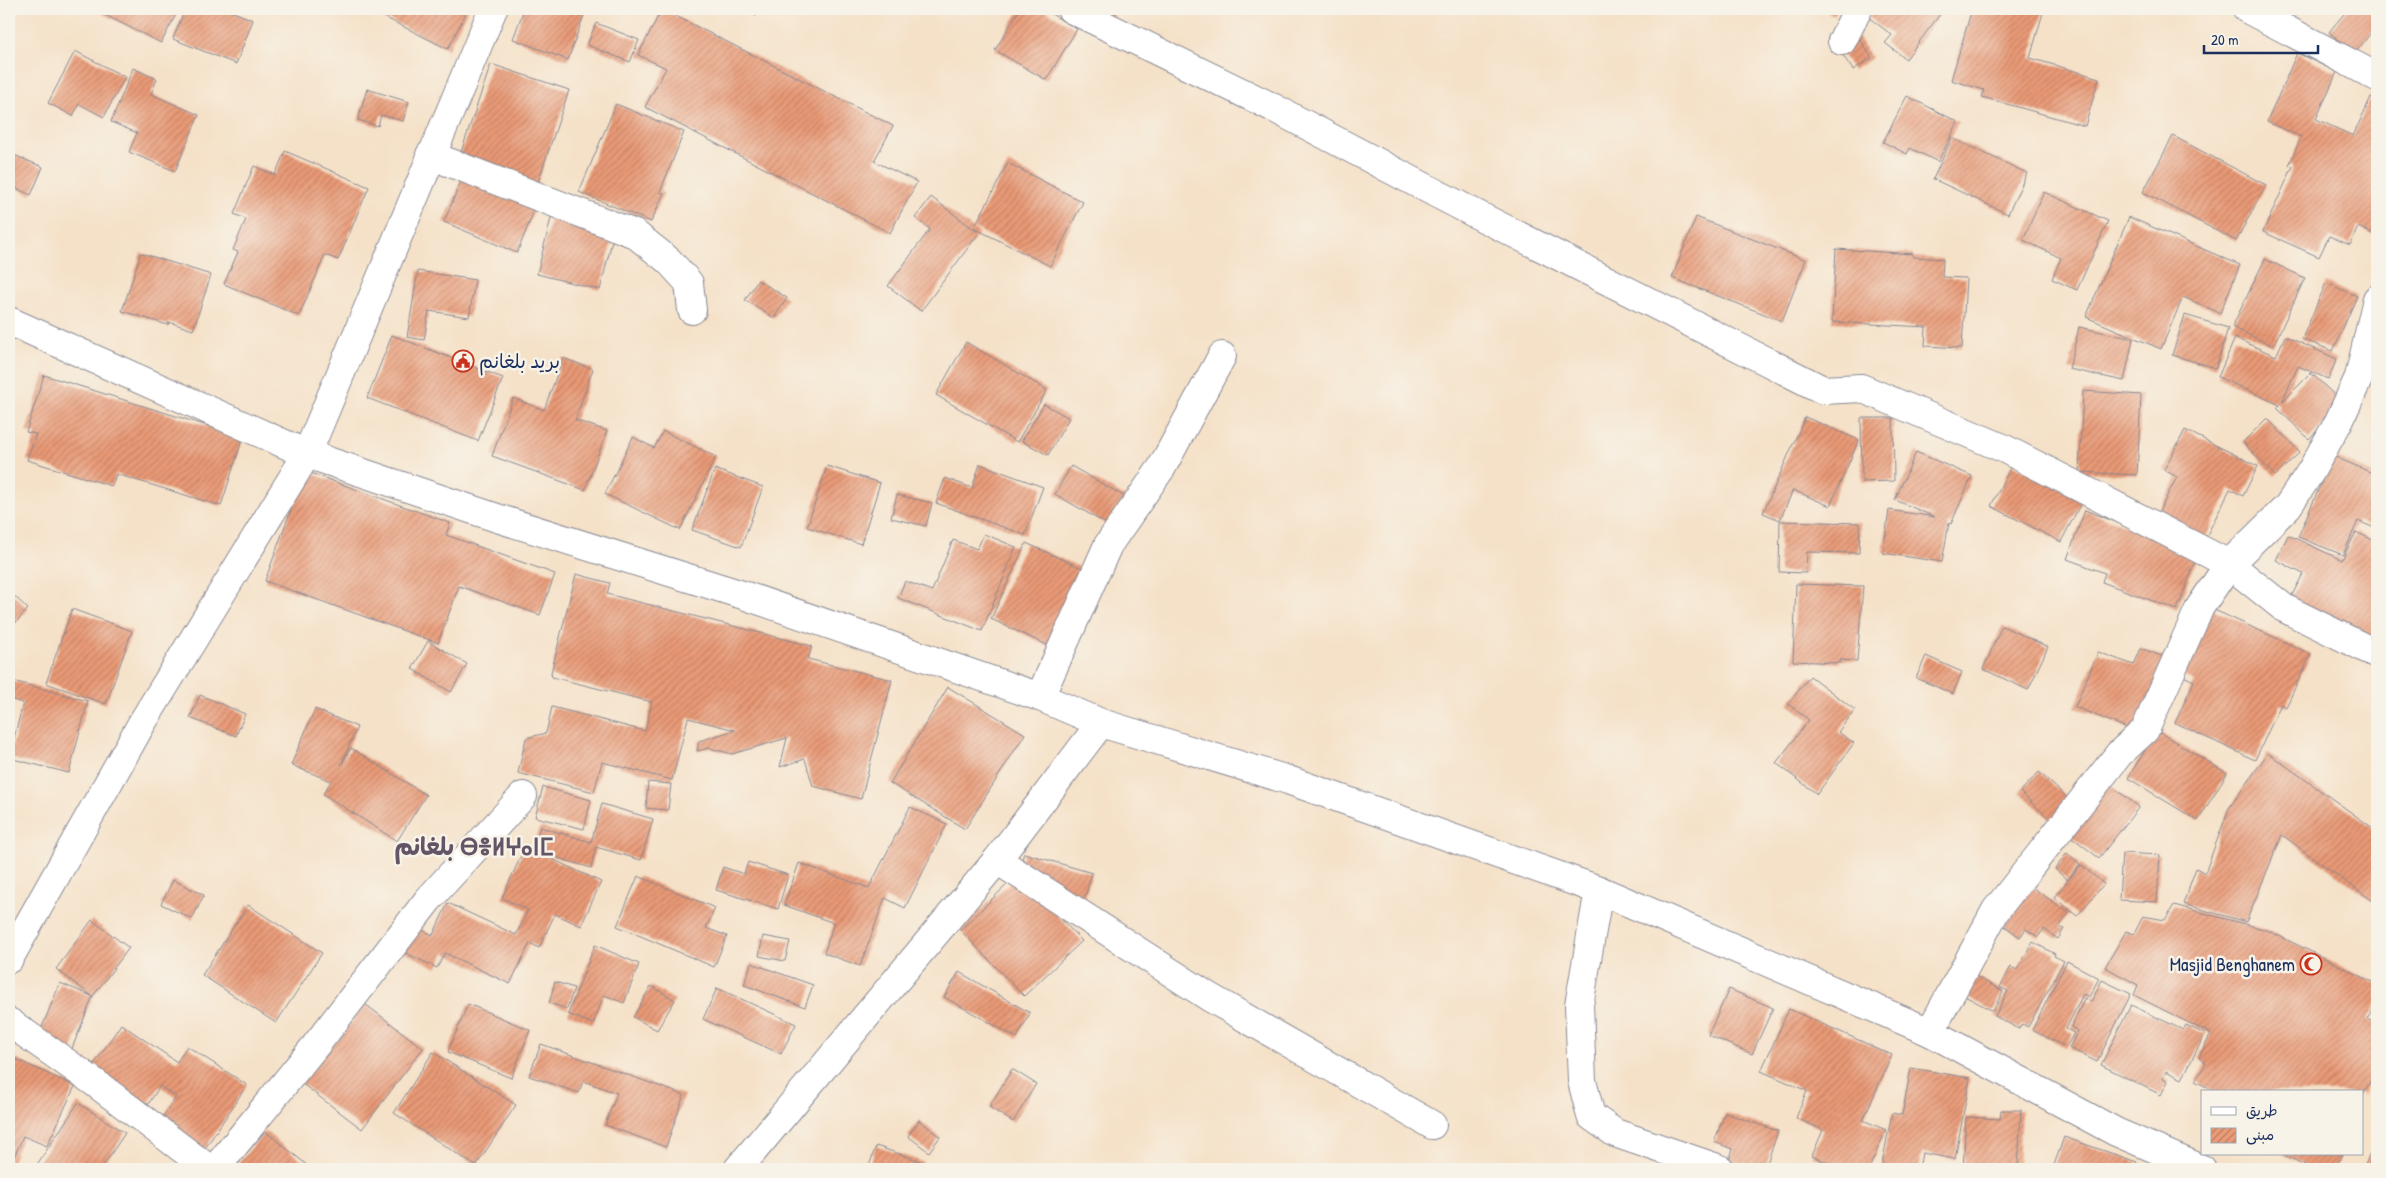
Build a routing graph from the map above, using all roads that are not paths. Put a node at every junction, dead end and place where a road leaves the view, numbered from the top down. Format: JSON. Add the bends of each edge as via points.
{"nodes":[{"id":1,"x":494,"y":9,"type":"edge"},
{"id":2,"x":1071,"y":9,"type":"edge"},
{"id":3,"x":1858,"y":9,"type":"edge"},
{"id":4,"x":2247,"y":9,"type":"edge"},
{"id":5,"x":1842,"y":41,"type":"dead end"},
{"id":6,"x":2377,"y":77,"type":"edge"},
{"id":7,"x":430,"y":155,"type":"junction"},
{"id":8,"x":2377,"y":300,"type":"edge"},
{"id":9,"x":692,"y":310,"type":"dead end"},
{"id":10,"x":9,"y":321,"type":"edge"},
{"id":11,"x":1222,"y":356,"type":"dead end"},
{"id":12,"x":307,"y":454,"type":"junction"},
{"id":13,"x":2229,"y":564,"type":"junction"},
{"id":14,"x":2377,"y":654,"type":"edge"},
{"id":15,"x":1040,"y":697,"type":"junction"},
{"id":16,"x":1101,"y":723,"type":"junction"},
{"id":17,"x":523,"y":796,"type":"dead end"},
{"id":18,"x":998,"y":860,"type":"junction"},
{"id":19,"x":1599,"y":890,"type":"junction"},
{"id":20,"x":9,"y":959,"type":"edge"},
{"id":21,"x":9,"y":1022,"type":"edge"},
{"id":22,"x":1930,"y":1032,"type":"junction"},
{"id":23,"x":1432,"y":1125,"type":"dead end"},
{"id":24,"x":209,"y":1169,"type":"edge"},
{"id":25,"x":215,"y":1169,"type":"edge"},
{"id":26,"x":738,"y":1169,"type":"edge"},
{"id":27,"x":1720,"y":1169,"type":"edge"},
{"id":28,"x":2202,"y":1169,"type":"edge"}],
"edges":[{"from":1,"to":7,"type":"street"},
{"from":2,"to":13,"type":"street","via":[[1272,107],[1823,390],[1861,388],[2003,448]]},
{"from":3,"to":5,"type":"street"},
{"from":4,"to":6,"type":"street"},
{"from":7,"to":9,"type":"street","via":[[635,234],[669,261],[689,283]]},
{"from":7,"to":12,"type":"street"},
{"from":8,"to":13,"type":"street","via":[[2359,377],[2339,421],[2288,506]]},
{"from":10,"to":12,"type":"street"},
{"from":11,"to":15,"type":"street","via":[[1162,467],[1108,545]]},
{"from":12,"to":15,"type":"street","via":[[746,596]]},
{"from":12,"to":20,"type":"street","via":[[142,723]]},
{"from":13,"to":14,"type":"street","via":[[2284,608]]},
{"from":13,"to":22,"type":"street","via":[[2200,607],[2144,730],[2119,754],[1996,910]]},
{"from":15,"to":16,"type":"street"},
{"from":16,"to":18,"type":"street"},
{"from":16,"to":19,"type":"street","via":[[1288,780]]},
{"from":17,"to":25,"type":"street","via":[[428,900]]},
{"from":18,"to":23,"type":"street","via":[[1209,996]]},
{"from":18,"to":26,"type":"street"},
{"from":19,"to":22,"type":"street"},
{"from":19,"to":27,"type":"street","via":[[1579,1005],[1582,1081],[1591,1116],[1615,1133]]},
{"from":21,"to":24,"type":"street"},
{"from":22,"to":28,"type":"street","via":[[2116,1132]]}]}
